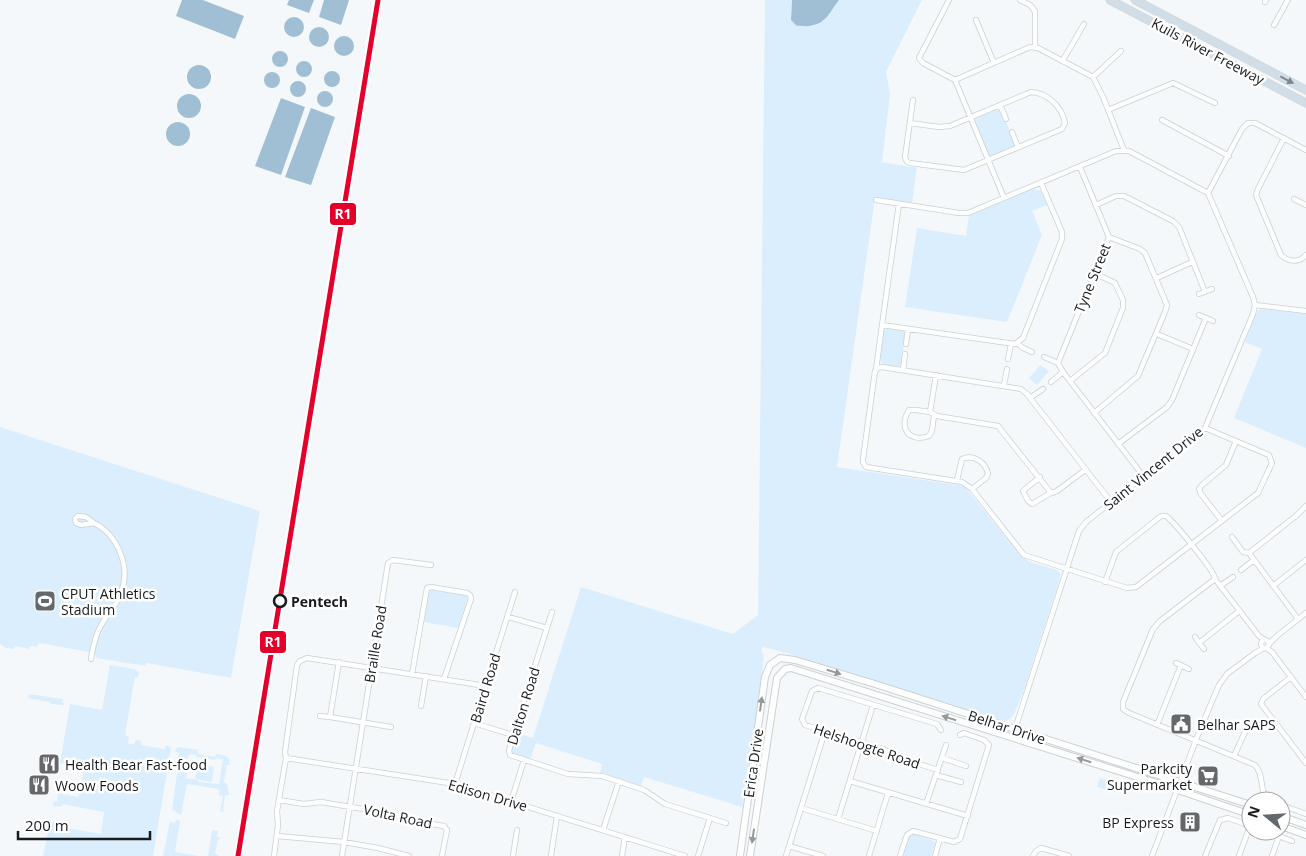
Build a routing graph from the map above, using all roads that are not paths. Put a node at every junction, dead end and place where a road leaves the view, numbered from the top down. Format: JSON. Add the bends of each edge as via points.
{"nodes":[{"id":1,"x":949,"y":0,"type":"edge"},
{"id":2,"x":1020,"y":0,"type":"edge"},
{"id":3,"x":1110,"y":0,"type":"edge"},
{"id":4,"x":1135,"y":0,"type":"edge"},
{"id":5,"x":1288,"y":0,"type":"edge"},
{"id":6,"x":976,"y":20,"type":"dead end"},
{"id":7,"x":1084,"y":24,"type":"dead end"},
{"id":8,"x":1274,"y":25,"type":"dead end"},
{"id":9,"x":1035,"y":47,"type":"junction"},
{"id":10,"x":1121,"y":52,"type":"dead end"},
{"id":11,"x":1063,"y":60,"type":"junction"},
{"id":12,"x":994,"y":63,"type":"junction"},
{"id":13,"x":1092,"y":77,"type":"junction"},
{"id":14,"x":955,"y":80,"type":"junction"},
{"id":15,"x":1306,"y":90,"type":"edge"},
{"id":16,"x":913,"y":100,"type":"dead end"},
{"id":17,"x":1215,"y":103,"type":"dead end"},
{"id":18,"x":1306,"y":103,"type":"edge"},
{"id":19,"x":1000,"y":105,"type":"junction"},
{"id":20,"x":1108,"y":110,"type":"junction"},
{"id":21,"x":971,"y":117,"type":"junction"},
{"id":22,"x":1006,"y":119,"type":"dead end"},
{"id":23,"x":1162,"y":120,"type":"dead end"},
{"id":24,"x":910,"y":123,"type":"junction"},
{"id":25,"x":1012,"y":132,"type":"dead end"},
{"id":26,"x":1284,"y":138,"type":"junction"},
{"id":27,"x":1018,"y":147,"type":"junction"},
{"id":28,"x":1124,"y":150,"type":"junction"},
{"id":29,"x":1306,"y":150,"type":"edge"},
{"id":30,"x":1229,"y":156,"type":"junction"},
{"id":31,"x":988,"y":160,"type":"junction"},
{"id":32,"x":1080,"y":167,"type":"junction"},
{"id":33,"x":1041,"y":183,"type":"junction"},
{"id":34,"x":1208,"y":193,"type":"junction"},
{"id":35,"x":1004,"y":198,"type":"junction"},
{"id":36,"x":1294,"y":199,"type":"dead end"},
{"id":37,"x":876,"y":200,"type":"dead end"},
{"id":38,"x":899,"y":204,"type":"junction"},
{"id":39,"x":1096,"y":205,"type":"junction"},
{"id":40,"x":1306,"y":205,"type":"edge"},
{"id":41,"x":1109,"y":237,"type":"junction"},
{"id":42,"x":1306,"y":255,"type":"edge"},
{"id":43,"x":1192,"y":262,"type":"junction"},
{"id":44,"x":1094,"y":273,"type":"junction"},
{"id":45,"x":1157,"y":278,"type":"junction"},
{"id":46,"x":1212,"y":289,"type":"dead end"},
{"id":47,"x":1205,"y":292,"type":"junction"},
{"id":48,"x":1199,"y":294,"type":"dead end"},
{"id":49,"x":1255,"y":305,"type":"junction"},
{"id":50,"x":1306,"y":311,"type":"edge"},
{"id":51,"x":1199,"y":315,"type":"dead end"},
{"id":52,"x":1206,"y":318,"type":"junction"},
{"id":53,"x":1213,"y":321,"type":"dead end"},
{"id":54,"x":882,"y":325,"type":"junction"},
{"id":55,"x":908,"y":329,"type":"junction"},
{"id":56,"x":1156,"y":334,"type":"junction"},
{"id":57,"x":1017,"y":343,"type":"junction"},
{"id":58,"x":906,"y":344,"type":"dead end"},
{"id":59,"x":1010,"y":344,"type":"junction"},
{"id":60,"x":1194,"y":349,"type":"junction"},
{"id":61,"x":1032,"y":352,"type":"dead end"},
{"id":62,"x":905,"y":354,"type":"dead end"},
{"id":63,"x":1044,"y":356,"type":"dead end"},
{"id":64,"x":1008,"y":359,"type":"dead end"},
{"id":65,"x":1058,"y":363,"type":"junction"},
{"id":66,"x":1007,"y":369,"type":"dead end"},
{"id":67,"x":876,"y":370,"type":"junction"},
{"id":68,"x":902,"y":370,"type":"junction"},
{"id":69,"x":1063,"y":372,"type":"junction"},
{"id":70,"x":936,"y":375,"type":"junction"},
{"id":71,"x":1070,"y":381,"type":"junction"},
{"id":72,"x":1051,"y":382,"type":"dead end"},
{"id":73,"x":1004,"y":385,"type":"junction"},
{"id":74,"x":1043,"y":389,"type":"dead end"},
{"id":75,"x":1030,"y":398,"type":"junction"},
{"id":76,"x":1094,"y":413,"type":"junction"},
{"id":77,"x":932,"y":414,"type":"junction"},
{"id":78,"x":1205,"y":428,"type":"junction"},
{"id":79,"x":1236,"y":441,"type":"junction"},
{"id":80,"x":1118,"y":444,"type":"junction"},
{"id":81,"x":1085,"y":470,"type":"junction"},
{"id":82,"x":1040,"y":477,"type":"junction"},
{"id":83,"x":1144,"y":477,"type":"junction"},
{"id":84,"x":957,"y":480,"type":"junction"},
{"id":85,"x":972,"y":489,"type":"junction"},
{"id":86,"x":1051,"y":493,"type":"junction"},
{"id":87,"x":1111,"y":502,"type":"junction"},
{"id":88,"x":1306,"y":506,"type":"edge"},
{"id":89,"x":1222,"y":521,"type":"junction"},
{"id":90,"x":94,"y":523,"type":"dead end"},
{"id":91,"x":1232,"y":537,"type":"dead end"},
{"id":92,"x":1190,"y":545,"type":"junction"},
{"id":93,"x":1249,"y":553,"type":"junction"},
{"id":94,"x":1254,"y":560,"type":"junction"},
{"id":95,"x":1306,"y":560,"type":"edge"},
{"id":96,"x":431,"y":565,"type":"dead end"},
{"id":97,"x":1066,"y":569,"type":"junction"},
{"id":98,"x":1241,"y":570,"type":"dead end"},
{"id":99,"x":1233,"y":577,"type":"dead end"},
{"id":100,"x":1215,"y":579,"type":"junction"},
{"id":101,"x":1106,"y":582,"type":"junction"},
{"id":102,"x":1220,"y":586,"type":"junction"},
{"id":103,"x":1273,"y":586,"type":"junction"},
{"id":104,"x":515,"y":592,"type":"dead end"},
{"id":105,"x":1240,"y":611,"type":"junction"},
{"id":106,"x":552,"y":612,"type":"dead end"},
{"id":107,"x":1306,"y":613,"type":"edge"},
{"id":108,"x":508,"y":617,"type":"junction"},
{"id":109,"x":1298,"y":619,"type":"junction"},
{"id":110,"x":547,"y":628,"type":"junction"},
{"id":111,"x":1195,"y":637,"type":"dead end"},
{"id":112,"x":1199,"y":643,"type":"junction"},
{"id":113,"x":1265,"y":644,"type":"junction"},
{"id":114,"x":1204,"y":649,"type":"dead end"},
{"id":115,"x":91,"y":659,"type":"dead end"},
{"id":116,"x":339,"y":662,"type":"junction"},
{"id":117,"x":372,"y":668,"type":"junction"},
{"id":118,"x":1189,"y":668,"type":"dead end"},
{"id":119,"x":767,"y":670,"type":"joint"},
{"id":120,"x":412,"y":674,"type":"junction"},
{"id":121,"x":426,"y":676,"type":"junction"},
{"id":122,"x":1291,"y":677,"type":"junction"},
{"id":123,"x":777,"y":678,"type":"joint"},
{"id":124,"x":444,"y":679,"type":"junction"},
{"id":125,"x":486,"y":686,"type":"junction"},
{"id":126,"x":1306,"y":697,"type":"edge"},
{"id":127,"x":873,"y":705,"type":"junction"},
{"id":128,"x":421,"y":706,"type":"dead end"},
{"id":129,"x":320,"y":716,"type":"dead end"},
{"id":130,"x":330,"y":717,"type":"junction"},
{"id":131,"x":363,"y":722,"type":"junction"},
{"id":132,"x":474,"y":723,"type":"junction"},
{"id":133,"x":1157,"y":725,"type":"junction"},
{"id":134,"x":391,"y":727,"type":"dead end"},
{"id":135,"x":941,"y":730,"type":"dead end"},
{"id":136,"x":1015,"y":730,"type":"junction"},
{"id":137,"x":825,"y":731,"type":"junction"},
{"id":138,"x":1245,"y":732,"type":"dead end"},
{"id":139,"x":513,"y":735,"type":"junction"},
{"id":140,"x":960,"y":735,"type":"dead end"},
{"id":141,"x":1012,"y":738,"type":"junction"},
{"id":142,"x":1196,"y":741,"type":"junction"},
{"id":143,"x":862,"y":743,"type":"junction"},
{"id":144,"x":946,"y":745,"type":"dead end"},
{"id":145,"x":1234,"y":756,"type":"junction"},
{"id":146,"x":286,"y":758,"type":"junction"},
{"id":147,"x":942,"y":758,"type":"junction"},
{"id":148,"x":524,"y":760,"type":"junction"},
{"id":149,"x":1306,"y":763,"type":"edge"},
{"id":150,"x":966,"y":766,"type":"dead end"},
{"id":151,"x":356,"y":768,"type":"junction"},
{"id":152,"x":937,"y":772,"type":"junction"},
{"id":153,"x":850,"y":780,"type":"junction"},
{"id":154,"x":619,"y":781,"type":"junction"},
{"id":155,"x":961,"y":782,"type":"dead end"},
{"id":156,"x":1180,"y":782,"type":"junction"},
{"id":157,"x":455,"y":784,"type":"junction"},
{"id":158,"x":1177,"y":790,"type":"junction"},
{"id":159,"x":1264,"y":791,"type":"edge"},
{"id":160,"x":888,"y":793,"type":"junction"},
{"id":161,"x":279,"y":800,"type":"junction"},
{"id":162,"x":511,"y":802,"type":"junction"},
{"id":163,"x":1241,"y":802,"type":"edge"},
{"id":164,"x":926,"y":804,"type":"junction"},
{"id":165,"x":350,"y":807,"type":"junction"},
{"id":166,"x":801,"y":808,"type":"junction"},
{"id":167,"x":1291,"y":809,"type":"edge"},
{"id":168,"x":1241,"y":812,"type":"edge"},
{"id":169,"x":1306,"y":814,"type":"edge"},
{"id":170,"x":557,"y":816,"type":"junction"},
{"id":171,"x":968,"y":816,"type":"junction"},
{"id":172,"x":710,"y":818,"type":"junction"},
{"id":173,"x":838,"y":820,"type":"junction"},
{"id":174,"x":1291,"y":820,"type":"edge"},
{"id":175,"x":726,"y":823,"type":"dead end"},
{"id":176,"x":1241,"y":823,"type":"edge"},
{"id":177,"x":1306,"y":825,"type":"edge"},
{"id":178,"x":517,"y":830,"type":"dead end"},
{"id":179,"x":603,"y":830,"type":"junction"},
{"id":180,"x":1291,"y":830,"type":"edge"},
{"id":181,"x":876,"y":831,"type":"junction"},
{"id":182,"x":1306,"y":835,"type":"edge"},
{"id":183,"x":277,"y":836,"type":"junction"},
{"id":184,"x":625,"y":837,"type":"junction"},
{"id":185,"x":940,"y":838,"type":"junction"},
{"id":186,"x":1245,"y":841,"type":"edge"},
{"id":187,"x":1277,"y":841,"type":"edge"},
{"id":188,"x":344,"y":842,"type":"junction"},
{"id":189,"x":789,"y":846,"type":"junction"},
{"id":190,"x":1065,"y":855,"type":"edge"},
{"id":191,"x":274,"y":856,"type":"edge"},
{"id":192,"x":342,"y":856,"type":"edge"},
{"id":193,"x":409,"y":856,"type":"edge"},
{"id":194,"x":442,"y":856,"type":"edge"},
{"id":195,"x":513,"y":856,"type":"edge"},
{"id":196,"x":551,"y":856,"type":"edge"},
{"id":197,"x":622,"y":856,"type":"edge"},
{"id":198,"x":685,"y":856,"type":"edge"},
{"id":199,"x":698,"y":856,"type":"edge"},
{"id":200,"x":740,"y":856,"type":"edge"},
{"id":201,"x":750,"y":856,"type":"edge"},
{"id":202,"x":786,"y":856,"type":"edge"},
{"id":203,"x":823,"y":856,"type":"edge"},
{"id":204,"x":869,"y":856,"type":"edge"},
{"id":205,"x":900,"y":856,"type":"edge"},
{"id":206,"x":934,"y":856,"type":"edge"},
{"id":207,"x":1033,"y":856,"type":"edge"},
{"id":208,"x":1152,"y":856,"type":"edge"},
{"id":209,"x":1205,"y":856,"type":"edge"},
{"id":210,"x":1239,"y":856,"type":"edge"},
{"id":211,"x":1272,"y":856,"type":"edge"}],
"edges":[{"from":1,"to":14,"type":"street","via":[[919,58],[923,64]]},
{"from":2,"to":9,"type":"street","via":[[1036,10]]},
{"from":3,"to":18,"type":"highway","name":"Kuils River Freeway"},
{"from":4,"to":15,"type":"highway","name":"Kuils River Freeway","one_way":true},
{"from":5,"to":8,"type":"street"},
{"from":6,"to":12,"type":"street"},
{"from":7,"to":11,"type":"street"},
{"from":9,"to":11,"type":"street"},
{"from":9,"to":12,"type":"street"},
{"from":10,"to":13,"type":"street"},
{"from":11,"to":13,"type":"street"},
{"from":12,"to":14,"type":"street"},
{"from":13,"to":20,"type":"street"},
{"from":14,"to":21,"type":"street"},
{"from":16,"to":24,"type":"street"},
{"from":17,"to":20,"type":"street","via":[[1173,83]]},
{"from":19,"to":21,"type":"street"},
{"from":19,"to":22,"type":"street"},
{"from":19,"to":27,"type":"street","via":[[1028,93],[1037,93],[1056,103],[1065,121],[1062,129]]},
{"from":20,"to":28,"type":"street"},
{"from":21,"to":24,"type":"street","via":[[944,127]]},
{"from":21,"to":31,"type":"street"},
{"from":23,"to":30,"type":"street"},
{"from":24,"to":31,"type":"street","via":[[907,162],[959,170]]},
{"from":25,"to":27,"type":"street"},
{"from":26,"to":29,"type":"street"},
{"from":26,"to":30,"type":"street","via":[[1255,123],[1248,123]]},
{"from":26,"to":42,"type":"street","via":[[1256,196],[1281,255],[1295,261]]},
{"from":27,"to":31,"type":"street"},
{"from":28,"to":32,"type":"street"},
{"from":28,"to":34,"type":"street"},
{"from":30,"to":34,"type":"street"},
{"from":31,"to":35,"type":"street"},
{"from":32,"to":33,"type":"street"},
{"from":32,"to":39,"type":"street","name":"Tyne Street"},
{"from":33,"to":35,"type":"street"},
{"from":33,"to":57,"type":"street","via":[[1062,239],[1023,338]]},
{"from":34,"to":49,"type":"street"},
{"from":35,"to":38,"type":"street","via":[[968,213]]},
{"from":36,"to":40,"type":"street"},
{"from":37,"to":38,"type":"street"},
{"from":38,"to":54,"type":"street"},
{"from":39,"to":41,"type":"street","name":"Tyne Street"},
{"from":39,"to":43,"type":"street","via":[[1124,196],[1173,221],[1179,227]]},
{"from":41,"to":44,"type":"street","name":"Tyne Street"},
{"from":41,"to":45,"type":"street","via":[[1144,251]]},
{"from":43,"to":45,"type":"street"},
{"from":43,"to":47,"type":"street"},
{"from":44,"to":65,"type":"street","name":"Tyne Street"},
{"from":44,"to":71,"type":"street","via":[[1115,283],[1123,308],[1105,353]]},
{"from":45,"to":56,"type":"street","via":[[1167,305]]},
{"from":46,"to":47,"type":"street"},
{"from":47,"to":48,"type":"street"},
{"from":49,"to":50,"type":"street"},
{"from":49,"to":78,"type":"street","name":"Saint Vincent Drive"},
{"from":51,"to":52,"type":"street"},
{"from":52,"to":53,"type":"street"},
{"from":52,"to":60,"type":"street"},
{"from":54,"to":55,"type":"street"},
{"from":54,"to":67,"type":"street"},
{"from":55,"to":58,"type":"street"},
{"from":55,"to":59,"type":"street"},
{"from":56,"to":60,"type":"street"},
{"from":56,"to":76,"type":"street","via":[[1138,376]]},
{"from":57,"to":59,"type":"street"},
{"from":57,"to":61,"type":"street"},
{"from":59,"to":64,"type":"street"},
{"from":60,"to":80,"type":"street","via":[[1170,403]]},
{"from":62,"to":68,"type":"street"},
{"from":63,"to":65,"type":"street"},
{"from":65,"to":69,"type":"street"},
{"from":66,"to":73,"type":"street"},
{"from":67,"to":68,"type":"street","via":[[882,367]]},
{"from":67,"to":84,"type":"street","via":[[864,465]]},
{"from":68,"to":70,"type":"street"},
{"from":69,"to":71,"type":"street"},
{"from":69,"to":72,"type":"street"},
{"from":70,"to":73,"type":"street"},
{"from":70,"to":77,"type":"street"},
{"from":71,"to":76,"type":"street"},
{"from":73,"to":75,"type":"street","via":[[1021,389]]},
{"from":74,"to":75,"type":"street"},
{"from":75,"to":81,"type":"street"},
{"from":76,"to":80,"type":"street"},
{"from":77,"to":77,"type":"street","via":[[909,410],[906,433],[923,438],[929,436]]},
{"from":77,"to":82,"type":"street","via":[[998,426]]},
{"from":78,"to":79,"type":"street"},
{"from":78,"to":83,"type":"street","name":"Saint Vincent Drive"},
{"from":79,"to":89,"type":"street","via":[[1226,464],[1199,489]]},
{"from":79,"to":89,"type":"street","via":[[1267,454],[1272,463],[1260,491]]},
{"from":80,"to":83,"type":"street"},
{"from":81,"to":86,"type":"street"},
{"from":81,"to":87,"type":"street"},
{"from":82,"to":86,"type":"street"},
{"from":82,"to":86,"type":"street","via":[[1024,490],[1028,501],[1034,504]]},
{"from":83,"to":87,"type":"street","name":"Saint Vincent Drive"},
{"from":84,"to":85,"type":"street"},
{"from":84,"to":85,"type":"street","via":[[962,459],[979,460],[988,474]]},
{"from":85,"to":97,"type":"street","via":[[1024,555]]},
{"from":87,"to":97,"type":"street","name":"Saint Vincent Drive","via":[[1082,526]]},
{"from":88,"to":93,"type":"street"},
{"from":89,"to":92,"type":"street"},
{"from":90,"to":115,"type":"street","via":[[109,534],[120,550],[124,577],[120,595],[98,631]]},
{"from":91,"to":93,"type":"street","via":[[1243,552]]},
{"from":92,"to":100,"type":"street","via":[[1215,574]]},
{"from":92,"to":101,"type":"street","via":[[1136,587]]},
{"from":92,"to":101,"type":"street","via":[[1169,518],[1162,516],[1116,552]]},
{"from":93,"to":94,"type":"street"},
{"from":94,"to":98,"type":"street"},
{"from":94,"to":103,"type":"street"},
{"from":95,"to":103,"type":"street"},
{"from":96,"to":117,"type":"street","name":"Braille Road","via":[[393,560],[388,563]]},
{"from":97,"to":101,"type":"street"},
{"from":97,"to":136,"type":"street","name":"Saint Vincent Drive"},
{"from":99,"to":102,"type":"street"},
{"from":100,"to":102,"type":"street"},
{"from":100,"to":133,"type":"street","via":[[1156,625],[1123,702],[1125,711]]},
{"from":102,"to":105,"type":"street"},
{"from":103,"to":109,"type":"street"},
{"from":104,"to":108,"type":"street","name":"Baird Road"},
{"from":105,"to":112,"type":"street"},
{"from":105,"to":113,"type":"street"},
{"from":106,"to":110,"type":"street","name":"Dalton Road"},
{"from":107,"to":109,"type":"street"},
{"from":108,"to":110,"type":"street"},
{"from":108,"to":125,"type":"street","name":"Baird Road"},
{"from":109,"to":113,"type":"street"},
{"from":110,"to":139,"type":"street","name":"Dalton Road"},
{"from":111,"to":112,"type":"street"},
{"from":112,"to":114,"type":"street"},
{"from":113,"to":122,"type":"street"},
{"from":113,"to":142,"type":"street","via":[[1223,679]]},
{"from":116,"to":117,"type":"street"},
{"from":116,"to":130,"type":"street"},
{"from":116,"to":146,"type":"street","via":[[307,658],[298,662],[284,752]]},
{"from":117,"to":120,"type":"street"},
{"from":117,"to":131,"type":"street","name":"Braille Road"},
{"from":118,"to":133,"type":"street","via":[[1178,664]]},
{"from":119,"to":136,"type":"main road","name":"Belhar Drive","one_way":true,"via":[[780,658],[787,658]]},
{"from":200,"to":119,"type":"main road","name":"Erica Drive","one_way":true},
{"from":120,"to":121,"type":"street"},
{"from":120,"to":124,"type":"street","via":[[426,588],[467,593],[471,599]]},
{"from":121,"to":124,"type":"street"},
{"from":121,"to":128,"type":"street"},
{"from":122,"to":126,"type":"street"},
{"from":122,"to":149,"type":"street","via":[[1261,704]]},
{"from":141,"to":123,"type":"main road","name":"Belhar Drive","one_way":true,"via":[[797,669],[785,669]]},
{"from":123,"to":201,"type":"main road","name":"Erica Drive","one_way":true},
{"from":124,"to":125,"type":"street"},
{"from":125,"to":132,"type":"street","name":"Baird Road"},
{"from":127,"to":135,"type":"street","via":[[937,724]]},
{"from":127,"to":137,"type":"street","name":"Helshoogte Road","via":[[815,688],[802,719],[805,725]]},
{"from":127,"to":143,"type":"street"},
{"from":129,"to":130,"type":"street"},
{"from":130,"to":131,"type":"street"},
{"from":131,"to":134,"type":"street"},
{"from":131,"to":151,"type":"street","name":"Braille Road"},
{"from":132,"to":139,"type":"street"},
{"from":132,"to":157,"type":"street","name":"Baird Road"},
{"from":133,"to":142,"type":"street"},
{"from":136,"to":141,"type":"street","name":"Saint Vincent Drive"},
{"from":136,"to":156,"type":"main road","name":"Belhar Drive"},
{"from":137,"to":143,"type":"street","name":"Helshoogte Road"},
{"from":137,"to":166,"type":"street"},
{"from":138,"to":145,"type":"street"},
{"from":139,"to":148,"type":"street","name":"Dalton Road","via":[[509,753]]},
{"from":140,"to":171,"type":"street","via":[[964,733],[984,740],[988,745]]},
{"from":158,"to":141,"type":"main road","name":"Belhar Drive","one_way":true},
{"from":142,"to":145,"type":"street"},
{"from":142,"to":156,"type":"street"},
{"from":143,"to":152,"type":"street","name":"Helshoogte Road"},
{"from":143,"to":153,"type":"street"},
{"from":144,"to":147,"type":"street"},
{"from":145,"to":159,"type":"street","via":[[1258,768]]},
{"from":146,"to":151,"type":"street","name":"Edison Drive"},
{"from":146,"to":161,"type":"street"},
{"from":147,"to":150,"type":"street"},
{"from":147,"to":152,"type":"street"},
{"from":148,"to":154,"type":"street","name":"Dalton Road","via":[[568,774],[596,774]]},
{"from":148,"to":162,"type":"street"},
{"from":151,"to":157,"type":"street","name":"Edison Drive"},
{"from":151,"to":165,"type":"street","name":"Braille Road"},
{"from":152,"to":155,"type":"street","name":"Helshoogte Road"},
{"from":152,"to":164,"type":"street"},
{"from":153,"to":160,"type":"street"},
{"from":153,"to":173,"type":"street"},
{"from":154,"to":172,"type":"street","name":"Dalton Road","via":[[644,790],[665,804]]},
{"from":154,"to":179,"type":"street"},
{"from":156,"to":158,"type":"street"},
{"from":156,"to":163,"type":"main road","name":"Belhar Drive"},
{"from":157,"to":162,"type":"street","name":"Edison Drive"},
{"from":158,"to":168,"type":"main road","name":"Belhar Drive"},
{"from":158,"to":208,"type":"street"},
{"from":160,"to":164,"type":"street"},
{"from":160,"to":181,"type":"street"},
{"from":161,"to":165,"type":"street"},
{"from":161,"to":183,"type":"street"},
{"from":162,"to":170,"type":"street","name":"Edison Drive"},
{"from":164,"to":171,"type":"street"},
{"from":165,"to":188,"type":"street","name":"Braille Road"},
{"from":165,"to":194,"type":"street","name":"Volta Road","via":[[444,826]]},
{"from":166,"to":173,"type":"street"},
{"from":166,"to":189,"type":"street"},
{"from":167,"to":169,"type":"street"},
{"from":170,"to":179,"type":"street","name":"Edison Drive"},
{"from":170,"to":196,"type":"street"},
{"from":171,"to":185,"type":"street","via":[[958,841]]},
{"from":172,"to":175,"type":"street","name":"Dalton Road"},
{"from":172,"to":199,"type":"street"},
{"from":173,"to":181,"type":"street"},
{"from":174,"to":177,"type":"main road"},
{"from":176,"to":209,"type":"street","via":[[1224,818],[1218,822]]},
{"from":178,"to":195,"type":"street"},
{"from":179,"to":184,"type":"street","name":"Edison Drive"},
{"from":180,"to":182,"type":"main road"},
{"from":181,"to":204,"type":"street"},
{"from":183,"to":188,"type":"street"},
{"from":183,"to":191,"type":"street"},
{"from":184,"to":197,"type":"street"},
{"from":184,"to":198,"type":"street","name":"Edison Drive"},
{"from":185,"to":205,"type":"street","via":[[911,831]]},
{"from":185,"to":206,"type":"street"},
{"from":186,"to":210,"type":"street"},
{"from":187,"to":211,"type":"street"},
{"from":188,"to":192,"type":"street","name":"Braille Road"},
{"from":188,"to":193,"type":"street"},
{"from":189,"to":202,"type":"street"},
{"from":189,"to":203,"type":"street"},
{"from":190,"to":207,"type":"street","via":[[1041,848]]}]}
